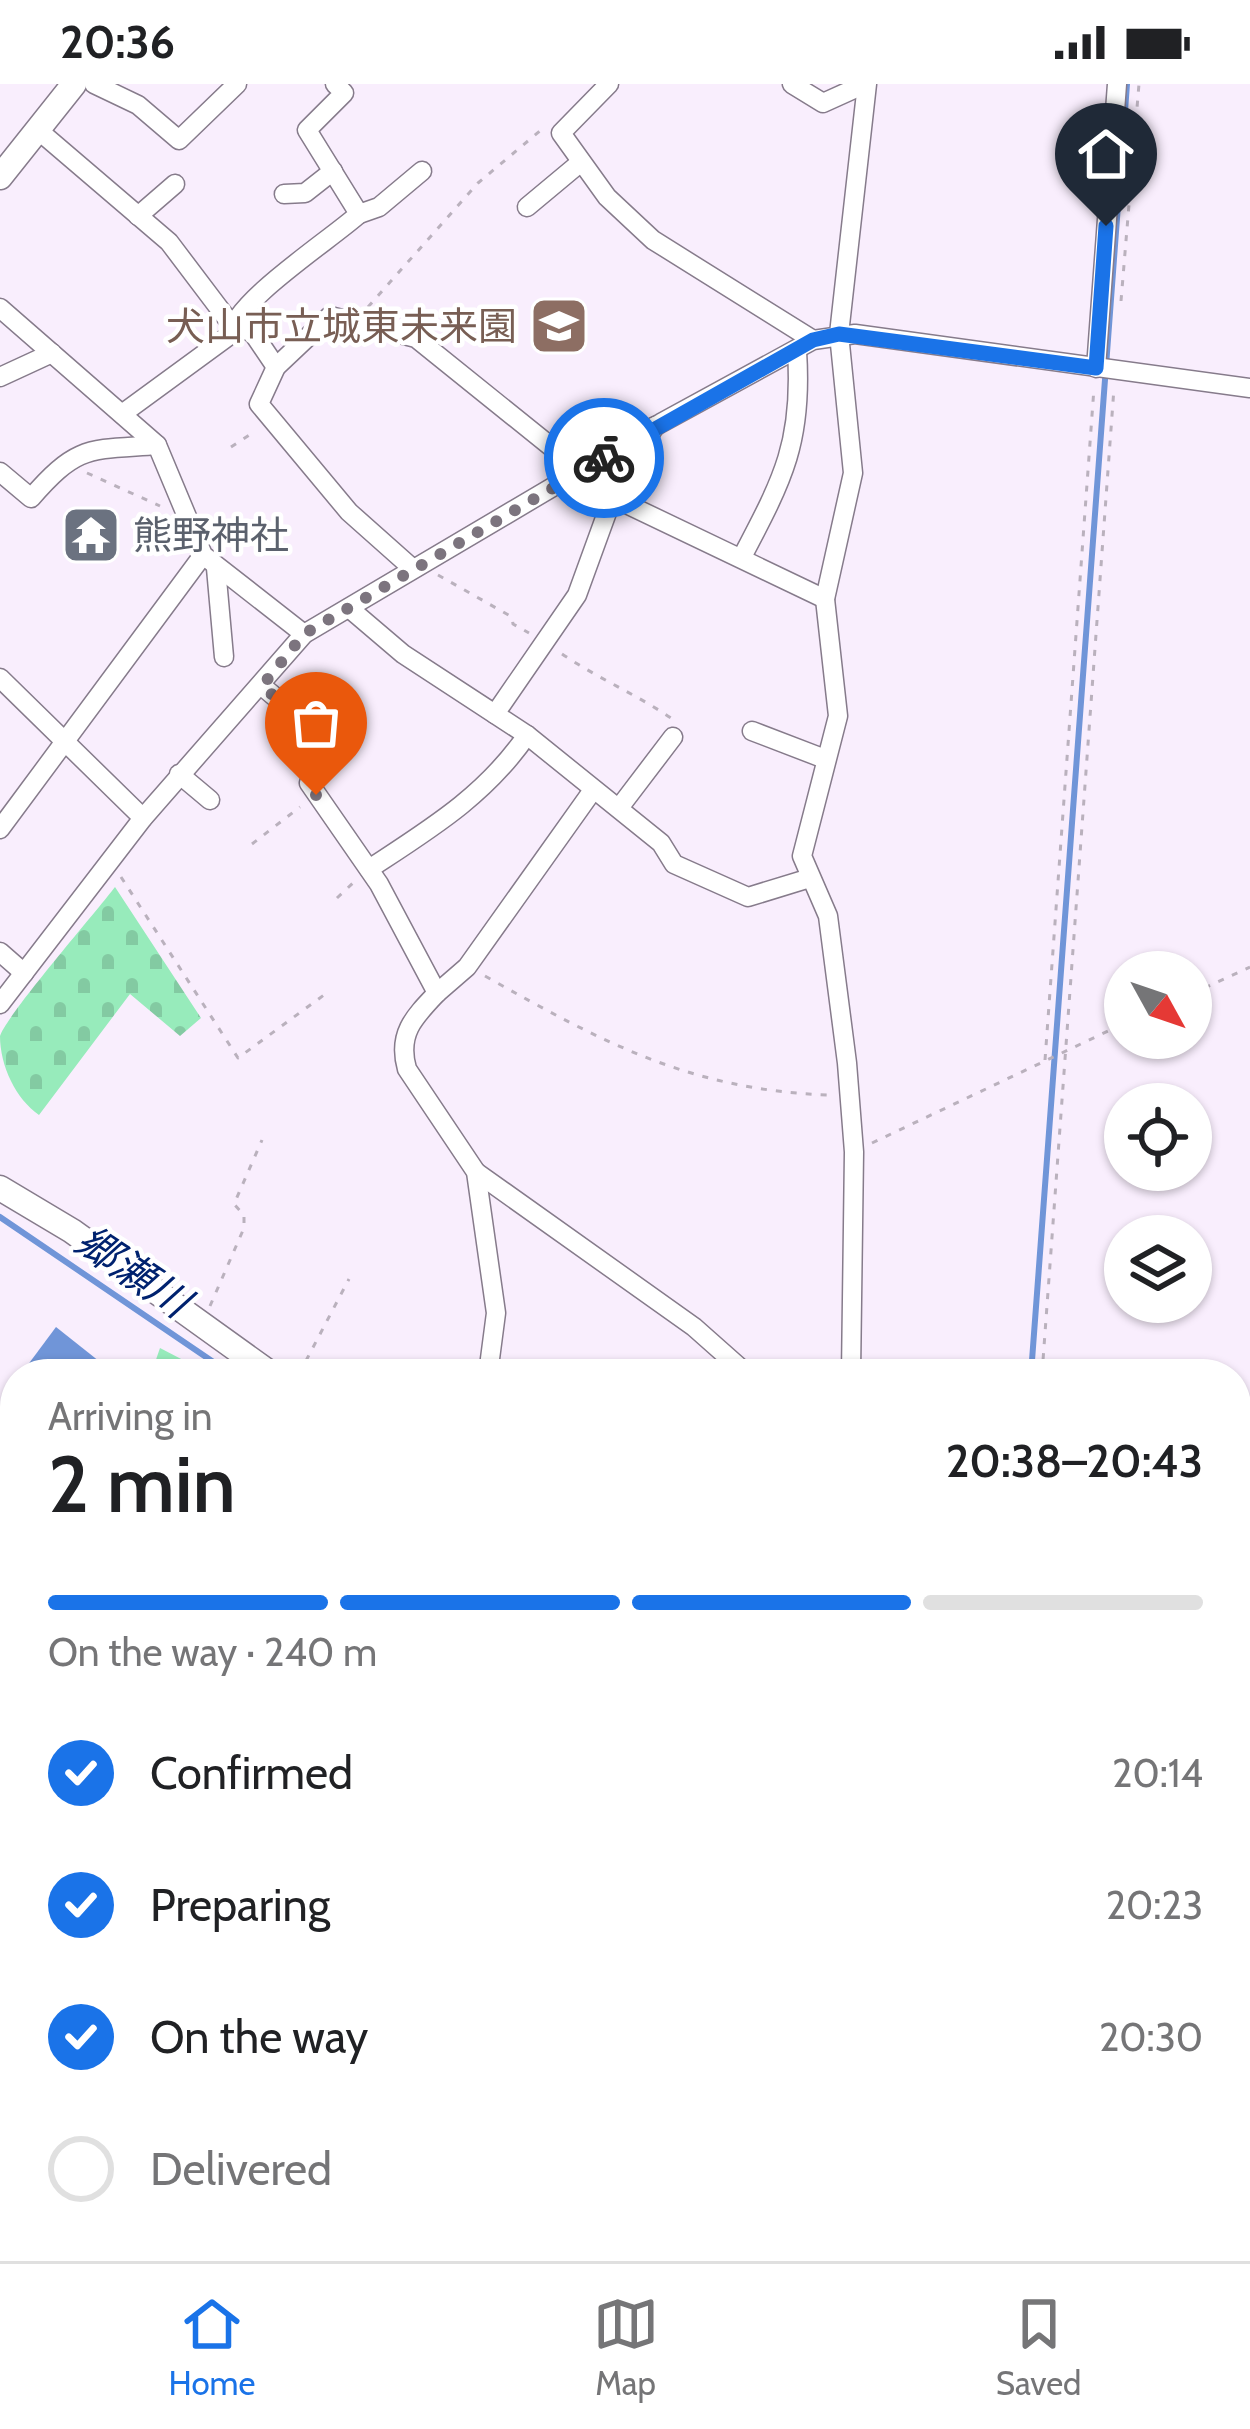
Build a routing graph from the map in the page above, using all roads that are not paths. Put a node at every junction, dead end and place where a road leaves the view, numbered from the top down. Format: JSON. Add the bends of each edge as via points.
{"nodes":[{"id":1,"x":74,"y":84,"type":"edge"},
{"id":2,"x":94,"y":84,"type":"edge"},
{"id":3,"x":237,"y":84,"type":"edge"},
{"id":4,"x":335,"y":84,"type":"edge"},
{"id":5,"x":609,"y":84,"type":"edge"},
{"id":6,"x":792,"y":84,"type":"edge"},
{"id":7,"x":866,"y":84,"type":"edge"},
{"id":8,"x":1117,"y":84,"type":"edge"},
{"id":9,"x":38,"y":130,"type":"junction"},
{"id":10,"x":581,"y":161,"type":"junction"},
{"id":11,"x":333,"y":171,"type":"junction"},
{"id":12,"x":422,"y":171,"type":"dead end"},
{"id":13,"x":0,"y":177,"type":"edge"},
{"id":14,"x":175,"y":184,"type":"dead end"},
{"id":15,"x":284,"y":194,"type":"dead end"},
{"id":16,"x":527,"y":207,"type":"dead end"},
{"id":17,"x":359,"y":214,"type":"junction"},
{"id":18,"x":138,"y":216,"type":"junction"},
{"id":19,"x":0,"y":308,"type":"edge"},
{"id":20,"x":231,"y":324,"type":"junction"},
{"id":21,"x":839,"y":334,"type":"junction"},
{"id":22,"x":805,"y":346,"type":"junction"},
{"id":23,"x":52,"y":353,"type":"junction"},
{"id":24,"x":276,"y":367,"type":"junction"},
{"id":25,"x":1106,"y":370,"type":"junction"},
{"id":26,"x":0,"y":377,"type":"edge"},
{"id":27,"x":1250,"y":388,"type":"edge"},
{"id":28,"x":122,"y":414,"type":"junction"},
{"id":29,"x":656,"y":426,"type":"junction"},
{"id":30,"x":157,"y":445,"type":"junction"},
{"id":31,"x":586,"y":469,"type":"junction"},
{"id":32,"x":0,"y":472,"type":"edge"},
{"id":33,"x":614,"y":496,"type":"junction"},
{"id":34,"x":742,"y":557,"type":"junction"},
{"id":35,"x":210,"y":562,"type":"junction"},
{"id":36,"x":412,"y":568,"type":"junction"},
{"id":37,"x":825,"y":599,"type":"junction"},
{"id":38,"x":349,"y":608,"type":"junction"},
{"id":39,"x":304,"y":634,"type":"junction"},
{"id":40,"x":224,"y":657,"type":"dead end"},
{"id":41,"x":0,"y":678,"type":"edge"},
{"id":42,"x":262,"y":686,"type":"junction"},
{"id":43,"x":495,"y":714,"type":"junction"},
{"id":44,"x":752,"y":731,"type":"dead end"},
{"id":45,"x":527,"y":735,"type":"junction"},
{"id":46,"x":674,"y":736,"type":"dead end"},
{"id":47,"x":67,"y":742,"type":"junction"},
{"id":48,"x":825,"y":759,"type":"junction"},
{"id":49,"x":179,"y":775,"type":"junction"},
{"id":50,"x":593,"y":790,"type":"junction"},
{"id":51,"x":211,"y":800,"type":"dead end"},
{"id":52,"x":619,"y":808,"type":"junction"},
{"id":53,"x":143,"y":818,"type":"junction"},
{"id":54,"x":1,"y":825,"type":"edge"},
{"id":55,"x":370,"y":870,"type":"junction"},
{"id":56,"x":810,"y":878,"type":"junction"},
{"id":57,"x":0,"y":952,"type":"edge"},
{"id":58,"x":24,"y":973,"type":"junction"},
{"id":59,"x":437,"y":993,"type":"junction"},
{"id":60,"x":0,"y":1004,"type":"edge"},
{"id":61,"x":476,"y":1172,"type":"junction"},
{"id":62,"x":0,"y":1188,"type":"edge"},
{"id":63,"x":250,"y":1359,"type":"edge"},
{"id":64,"x":490,"y":1359,"type":"edge"},
{"id":65,"x":730,"y":1359,"type":"edge"},
{"id":66,"x":851,"y":1359,"type":"edge"}],
"edges":[{"from":1,"to":9,"type":"main road"},
{"from":2,"to":3,"type":"street","via":[[138,105],[179,140]]},
{"from":4,"to":11,"type":"street","via":[[344,93],[307,130]]},
{"from":5,"to":10,"type":"street","via":[[561,133]]},
{"from":6,"to":7,"type":"street","via":[[823,103]]},
{"from":7,"to":21,"type":"street"},
{"from":8,"to":25,"type":"street"},
{"from":9,"to":13,"type":"main road"},
{"from":9,"to":18,"type":"street"},
{"from":10,"to":16,"type":"street"},
{"from":10,"to":22,"type":"street","via":[[653,240]]},
{"from":11,"to":15,"type":"street","via":[[305,193]]},
{"from":11,"to":17,"type":"street"},
{"from":12,"to":17,"type":"street"},
{"from":14,"to":18,"type":"street"},
{"from":17,"to":20,"type":"street","via":[[256,292]]},
{"from":18,"to":20,"type":"street","via":[[169,242]]},
{"from":19,"to":23,"type":"street"},
{"from":20,"to":24,"type":"street","via":[[254,333]]},
{"from":20,"to":28,"type":"street","via":[[230,334]]},
{"from":21,"to":22,"type":"street"},
{"from":21,"to":25,"type":"street"},
{"from":21,"to":37,"type":"street","via":[[853,473]]},
{"from":22,"to":29,"type":"street"},
{"from":22,"to":34,"type":"street","via":[[789,468]]},
{"from":23,"to":26,"type":"street"},
{"from":23,"to":28,"type":"street"},
{"from":24,"to":31,"type":"street","via":[[330,316],[416,338]]},
{"from":24,"to":36,"type":"street","via":[[259,404],[267,416],[349,512]]},
{"from":25,"to":27,"type":"street"},
{"from":28,"to":30,"type":"street"},
{"from":29,"to":31,"type":"street"},
{"from":29,"to":33,"type":"street"},
{"from":30,"to":32,"type":"street","via":[[84,451],[31,498]]},
{"from":30,"to":35,"type":"street"},
{"from":31,"to":33,"type":"street"},
{"from":31,"to":36,"type":"street"},
{"from":33,"to":34,"type":"street"},
{"from":33,"to":43,"type":"street","via":[[577,595]]},
{"from":34,"to":37,"type":"street"},
{"from":35,"to":39,"type":"street"},
{"from":35,"to":40,"type":"street"},
{"from":35,"to":47,"type":"street"},
{"from":36,"to":38,"type":"street"},
{"from":37,"to":48,"type":"street","via":[[838,716]]},
{"from":38,"to":39,"type":"street"},
{"from":38,"to":43,"type":"street"},
{"from":39,"to":42,"type":"street"},
{"from":41,"to":47,"type":"street"},
{"from":42,"to":49,"type":"street"},
{"from":42,"to":55,"type":"street","via":[[325,739],[310,783]]},
{"from":43,"to":45,"type":"street"},
{"from":44,"to":48,"type":"street"},
{"from":45,"to":50,"type":"street"},
{"from":45,"to":55,"type":"street","via":[[502,772],[460,810]]},
{"from":46,"to":52,"type":"street"},
{"from":47,"to":53,"type":"street"},
{"from":47,"to":54,"type":"street"},
{"from":48,"to":56,"type":"street","via":[[804,835]]},
{"from":49,"to":51,"type":"street"},
{"from":49,"to":53,"type":"street"},
{"from":50,"to":52,"type":"street"},
{"from":50,"to":59,"type":"street","via":[[467,967]]},
{"from":52,"to":56,"type":"street","via":[[674,864],[748,896]]},
{"from":53,"to":58,"type":"street"},
{"from":55,"to":59,"type":"street"},
{"from":56,"to":66,"type":"street","via":[[828,916],[854,1152]]},
{"from":57,"to":58,"type":"street"},
{"from":58,"to":60,"type":"street"},
{"from":59,"to":61,"type":"street","via":[[408,1023],[402,1052]]},
{"from":61,"to":64,"type":"street","via":[[496,1312]]},
{"from":61,"to":65,"type":"street"},
{"from":62,"to":63,"type":"main road"}]}
